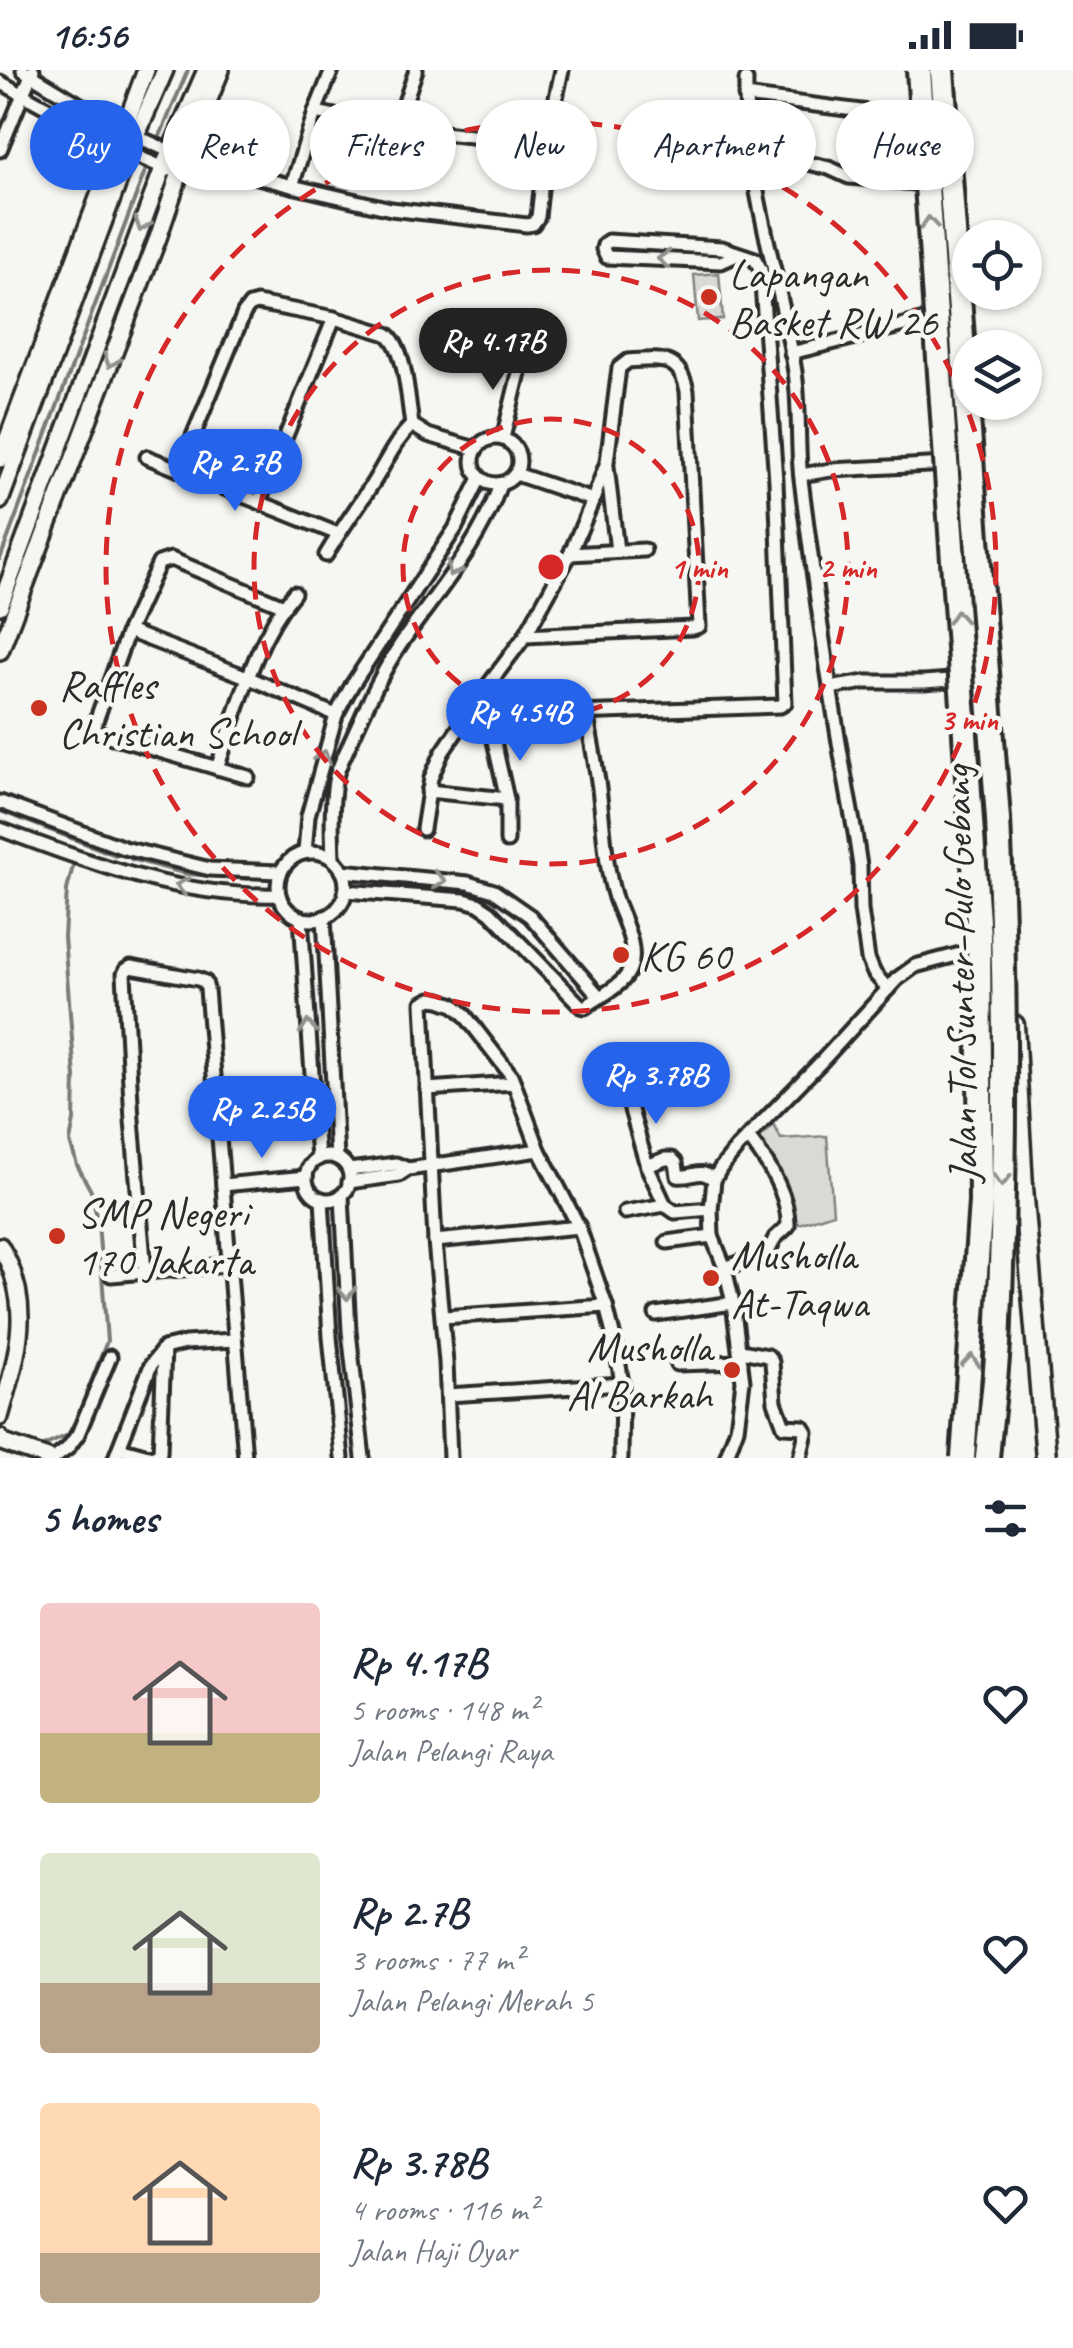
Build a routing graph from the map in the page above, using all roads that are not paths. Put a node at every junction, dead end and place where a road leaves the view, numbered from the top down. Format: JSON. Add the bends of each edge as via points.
{"nodes":[{"id":1,"x":146,"y":70,"type":"edge"},
{"id":2,"x":164,"y":70,"type":"edge"},
{"id":3,"x":206,"y":70,"type":"edge"},
{"id":4,"x":221,"y":70,"type":"edge"},
{"id":5,"x":332,"y":70,"type":"edge"},
{"id":6,"x":416,"y":70,"type":"edge"},
{"id":7,"x":562,"y":70,"type":"edge"},
{"id":8,"x":919,"y":70,"type":"edge"},
{"id":9,"x":943,"y":70,"type":"edge"},
{"id":10,"x":29,"y":72,"type":"edge"},
{"id":11,"x":746,"y":80,"type":"dead end"},
{"id":12,"x":0,"y":82,"type":"edge"},
{"id":13,"x":24,"y":95,"type":"junction"},
{"id":14,"x":746,"y":96,"type":"junction"},
{"id":15,"x":35,"y":100,"type":"edge"},
{"id":16,"x":69,"y":100,"type":"edge"},
{"id":17,"x":140,"y":100,"type":"edge"},
{"id":18,"x":190,"y":100,"type":"edge"},
{"id":19,"x":209,"y":100,"type":"edge"},
{"id":20,"x":320,"y":100,"type":"edge"},
{"id":21,"x":406,"y":100,"type":"edge"},
{"id":22,"x":556,"y":100,"type":"edge"},
{"id":23,"x":746,"y":100,"type":"edge"},
{"id":24,"x":945,"y":100,"type":"edge"},
{"id":25,"x":836,"y":108,"type":"edge"},
{"id":26,"x":143,"y":117,"type":"edge"},
{"id":27,"x":310,"y":128,"type":"edge"},
{"id":28,"x":0,"y":150,"type":"edge"},
{"id":29,"x":143,"y":153,"type":"edge"},
{"id":30,"x":163,"y":154,"type":"edge"},
{"id":31,"x":159,"y":166,"type":"junction"},
{"id":32,"x":163,"y":168,"type":"edge"},
{"id":33,"x":292,"y":186,"type":"joint"},
{"id":34,"x":111,"y":190,"type":"edge"},
{"id":35,"x":174,"y":190,"type":"edge"},
{"id":36,"x":541,"y":190,"type":"edge"},
{"id":37,"x":757,"y":190,"type":"edge"},
{"id":38,"x":950,"y":190,"type":"edge"},
{"id":39,"x":953,"y":220,"type":"edge"},
{"id":40,"x":95,"y":225,"type":"junction"},
{"id":41,"x":739,"y":254,"type":"junction"},
{"id":42,"x":120,"y":285,"type":"junction"},
{"id":43,"x":138,"y":290,"type":"junction"},
{"id":44,"x":960,"y":310,"type":"joint"},
{"id":45,"x":334,"y":318,"type":"junction"},
{"id":46,"x":791,"y":353,"type":"junction"},
{"id":47,"x":523,"y":358,"type":"dead end"},
{"id":48,"x":6,"y":422,"type":"edge"},
{"id":49,"x":412,"y":425,"type":"junction"},
{"id":50,"x":503,"y":438,"type":"junction"},
{"id":51,"x":476,"y":448,"type":"junction"},
{"id":52,"x":148,"y":457,"type":"dead end"},
{"id":53,"x":0,"y":459,"type":"edge"},
{"id":54,"x":607,"y":462,"type":"junction"},
{"id":55,"x":972,"y":462,"type":"junction"},
{"id":56,"x":180,"y":470,"type":"junction"},
{"id":57,"x":516,"y":474,"type":"junction"},
{"id":58,"x":801,"y":475,"type":"junction"},
{"id":59,"x":480,"y":478,"type":"junction"},
{"id":60,"x":500,"y":484,"type":"junction"},
{"id":61,"x":594,"y":500,"type":"junction"},
{"id":62,"x":0,"y":501,"type":"edge"},
{"id":63,"x":259,"y":502,"type":"junction"},
{"id":64,"x":338,"y":534,"type":"junction"},
{"id":65,"x":644,"y":550,"type":"dead end"},
{"id":66,"x":617,"y":551,"type":"junction"},
{"id":67,"x":570,"y":554,"type":"junction"},
{"id":68,"x":326,"y":555,"type":"dead end"},
{"id":69,"x":294,"y":594,"type":"dead end"},
{"id":70,"x":0,"y":606,"type":"edge"},
{"id":71,"x":284,"y":606,"type":"junction"},
{"id":72,"x":128,"y":630,"type":"junction"},
{"id":73,"x":526,"y":636,"type":"junction"},
{"id":74,"x":0,"y":650,"type":"edge"},
{"id":75,"x":247,"y":677,"type":"junction"},
{"id":76,"x":990,"y":677,"type":"junction"},
{"id":77,"x":830,"y":688,"type":"junction"},
{"id":78,"x":483,"y":692,"type":"junction"},
{"id":79,"x":586,"y":712,"type":"junction"},
{"id":80,"x":546,"y":714,"type":"dead end"},
{"id":81,"x":336,"y":716,"type":"junction"},
{"id":82,"x":218,"y":768,"type":"junction"},
{"id":83,"x":248,"y":778,"type":"dead end"},
{"id":84,"x":428,"y":791,"type":"junction"},
{"id":85,"x":506,"y":799,"type":"junction"},
{"id":86,"x":0,"y":802,"type":"edge"},
{"id":87,"x":0,"y":829,"type":"edge"},
{"id":88,"x":61,"y":829,"type":"junction"},
{"id":89,"x":423,"y":829,"type":"dead end"},
{"id":90,"x":506,"y":841,"type":"dead end"},
{"id":91,"x":54,"y":848,"type":"junction"},
{"id":92,"x":124,"y":848,"type":"junction"},
{"id":93,"x":305,"y":852,"type":"junction"},
{"id":94,"x":332,"y":859,"type":"junction"},
{"id":95,"x":116,"y":869,"type":"junction"},
{"id":96,"x":342,"y":870,"type":"junction"},
{"id":97,"x":280,"y":872,"type":"junction"},
{"id":98,"x":346,"y":892,"type":"junction"},
{"id":99,"x":279,"y":895,"type":"junction"},
{"id":100,"x":301,"y":918,"type":"junction"},
{"id":101,"x":324,"y":918,"type":"junction"},
{"id":102,"x":1009,"y":940,"type":"junction"},
{"id":103,"x":888,"y":989,"type":"junction"},
{"id":104,"x":599,"y":996,"type":"junction"},
{"id":105,"x":616,"y":1061,"type":"dead end"},
{"id":106,"x":514,"y":1083,"type":"junction"},
{"id":107,"x":427,"y":1089,"type":"junction"},
{"id":108,"x":748,"y":1137,"type":"junction"},
{"id":109,"x":540,"y":1150,"type":"junction"},
{"id":110,"x":337,"y":1158,"type":"junction"},
{"id":111,"x":318,"y":1159,"type":"junction"},
{"id":112,"x":646,"y":1166,"type":"junction"},
{"id":113,"x":420,"y":1167,"type":"junction"},
{"id":114,"x":349,"y":1176,"type":"junction"},
{"id":115,"x":306,"y":1178,"type":"junction"},
{"id":116,"x":714,"y":1180,"type":"junction"},
{"id":117,"x":223,"y":1185,"type":"junction"},
{"id":118,"x":342,"y":1196,"type":"junction"},
{"id":119,"x":322,"y":1200,"type":"junction"},
{"id":120,"x":666,"y":1204,"type":"junction"},
{"id":121,"x":710,"y":1210,"type":"junction"},
{"id":122,"x":625,"y":1212,"type":"dead end"},
{"id":123,"x":579,"y":1227,"type":"junction"},
{"id":124,"x":712,"y":1236,"type":"junction"},
{"id":125,"x":435,"y":1241,"type":"junction"},
{"id":126,"x":667,"y":1242,"type":"dead end"},
{"id":127,"x":0,"y":1246,"type":"edge"},
{"id":128,"x":228,"y":1265,"type":"junction"},
{"id":129,"x":725,"y":1268,"type":"junction"},
{"id":130,"x":145,"y":1270,"type":"junction"},
{"id":131,"x":110,"y":1275,"type":"dead end"},
{"id":132,"x":733,"y":1303,"type":"junction"},
{"id":133,"x":606,"y":1306,"type":"junction"},
{"id":134,"x":656,"y":1314,"type":"dead end"},
{"id":135,"x":443,"y":1317,"type":"junction"},
{"id":136,"x":234,"y":1340,"type":"junction"},
{"id":137,"x":164,"y":1348,"type":"junction"},
{"id":138,"x":741,"y":1356,"type":"junction"},
{"id":139,"x":110,"y":1358,"type":"dead end"},
{"id":140,"x":677,"y":1364,"type":"dead end"},
{"id":141,"x":622,"y":1384,"type":"junction"},
{"id":142,"x":448,"y":1395,"type":"junction"},
{"id":143,"x":0,"y":1417,"type":"edge"},
{"id":144,"x":0,"y":1438,"type":"edge"},
{"id":145,"x":117,"y":1453,"type":"edge"},
{"id":146,"x":802,"y":1455,"type":"edge"},
{"id":147,"x":45,"y":1456,"type":"edge"},
{"id":148,"x":245,"y":1458,"type":"edge"},
{"id":149,"x":342,"y":1458,"type":"edge"},
{"id":150,"x":363,"y":1458,"type":"edge"},
{"id":151,"x":450,"y":1458,"type":"edge"},
{"id":152,"x":622,"y":1458,"type":"edge"},
{"id":153,"x":726,"y":1458,"type":"edge"},
{"id":154,"x":819,"y":1458,"type":"edge"},
{"id":155,"x":963,"y":1458,"type":"edge"},
{"id":156,"x":988,"y":1458,"type":"edge"},
{"id":157,"x":1046,"y":1458,"type":"edge"}],
"edges":[{"from":1,"to":17,"type":"street"},
{"from":2,"to":26,"type":"street"},
{"from":3,"to":18,"type":"street"},
{"from":4,"to":19,"type":"street"},
{"from":5,"to":20,"type":"street"},
{"from":6,"to":21,"type":"street"},
{"from":7,"to":22,"type":"street"},
{"from":155,"to":8,"type":"highway","name":"Jalan Tol Sunter–Pulo Gebang","one_way":true,"bridge":true,"via":[[981,1202],[979,936]]},
{"from":9,"to":24,"type":"main road"},
{"from":9,"to":156,"type":"highway","name":"Jalan Tol Sunter–Pulo Gebang","one_way":true,"bridge":true,"via":[[1003,931],[999,1325]]},
{"from":10,"to":13,"type":"street"},
{"from":10,"to":16,"type":"street"},
{"from":11,"to":14,"type":"street"},
{"from":12,"to":13,"type":"street"},
{"from":13,"to":15,"type":"street"},
{"from":13,"to":28,"type":"street"},
{"from":14,"to":23,"type":"street"},
{"from":14,"to":25,"type":"street"},
{"from":27,"to":33,"type":"street"},
{"from":29,"to":31,"type":"street"},
{"from":30,"to":31,"type":"street"},
{"from":31,"to":32,"type":"street"},
{"from":31,"to":42,"type":"street","one_way":true},
{"from":33,"to":36,"type":"street","via":[[391,209],[527,226],[538,217]]},
{"from":34,"to":40,"type":"street"},
{"from":35,"to":43,"type":"street"},
{"from":37,"to":46,"type":"street"},
{"from":38,"to":39,"type":"main road"},
{"from":40,"to":48,"type":"street"},
{"from":40,"to":62,"type":"street"},
{"from":41,"to":41,"type":"street","one_way":true,"via":[[722,262],[607,256],[603,248],[608,241]]},
{"from":41,"to":79,"type":"street","via":[[756,259],[761,270],[785,704]]},
{"from":42,"to":43,"type":"street"},
{"from":42,"to":70,"type":"street"},
{"from":43,"to":74,"type":"street","one_way":true},
{"from":44,"to":46,"type":"street"},
{"from":44,"to":55,"type":"main road"},
{"from":45,"to":49,"type":"street","via":[[393,339]]},
{"from":45,"to":56,"type":"street","via":[[250,305]]},
{"from":45,"to":63,"type":"street"},
{"from":46,"to":58,"type":"street"},
{"from":47,"to":50,"type":"street"},
{"from":48,"to":53,"type":"street"},
{"from":49,"to":51,"type":"street"},
{"from":49,"to":64,"type":"street"},
{"from":50,"to":51,"type":"street"},
{"from":50,"to":57,"type":"street","via":[[518,453]]},
{"from":51,"to":59,"type":"street","via":[[472,463]]},
{"from":52,"to":56,"type":"street"},
{"from":54,"to":61,"type":"street"},
{"from":54,"to":66,"type":"street"},
{"from":54,"to":73,"type":"street","via":[[622,364],[679,367],[686,390],[700,626]]},
{"from":55,"to":58,"type":"street"},
{"from":55,"to":76,"type":"main road"},
{"from":56,"to":63,"type":"street"},
{"from":57,"to":60,"type":"street"},
{"from":57,"to":61,"type":"street"},
{"from":58,"to":77,"type":"street"},
{"from":59,"to":60,"type":"street"},
{"from":59,"to":81,"type":"street","via":[[455,529]]},
{"from":60,"to":94,"type":"street","one_way":true,"via":[[471,542],[371,695],[336,777]]},
{"from":61,"to":67,"type":"street"},
{"from":63,"to":64,"type":"street"},
{"from":64,"to":68,"type":"street"},
{"from":65,"to":66,"type":"street"},
{"from":66,"to":67,"type":"street"},
{"from":67,"to":73,"type":"street"},
{"from":69,"to":71,"type":"street"},
{"from":71,"to":72,"type":"street","via":[[165,560]]},
{"from":71,"to":75,"type":"street"},
{"from":72,"to":75,"type":"street"},
{"from":72,"to":82,"type":"street","via":[[94,728]]},
{"from":73,"to":78,"type":"street"},
{"from":75,"to":81,"type":"street"},
{"from":75,"to":82,"type":"street"},
{"from":76,"to":77,"type":"street"},
{"from":76,"to":102,"type":"main road"},
{"from":77,"to":103,"type":"street","via":[[868,959]]},
{"from":78,"to":84,"type":"street","via":[[442,754]]},
{"from":78,"to":85,"type":"street"},
{"from":79,"to":80,"type":"street"},
{"from":79,"to":104,"type":"street","via":[[607,858],[632,945],[630,971]]},
{"from":93,"to":81,"type":"street","one_way":true,"via":[[308,816]]},
{"from":82,"to":83,"type":"street"},
{"from":84,"to":85,"type":"street"},
{"from":84,"to":89,"type":"street"},
{"from":85,"to":90,"type":"street"},
{"from":86,"to":88,"type":"street"},
{"from":87,"to":91,"type":"street"},
{"from":88,"to":91,"type":"street"},
{"from":88,"to":92,"type":"street"},
{"from":91,"to":95,"type":"street"},
{"from":92,"to":95,"type":"street"},
{"from":92,"to":97,"type":"street","via":[[210,869]]},
{"from":93,"to":94,"type":"street"},
{"from":93,"to":97,"type":"street"},
{"from":94,"to":96,"type":"street"},
{"from":99,"to":95,"type":"street","one_way":true,"via":[[180,887]]},
{"from":96,"to":98,"type":"street"},
{"from":96,"to":104,"type":"street","one_way":true,"via":[[468,882],[494,891],[530,916]]},
{"from":97,"to":99,"type":"street"},
{"from":98,"to":101,"type":"street"},
{"from":98,"to":104,"type":"street","via":[[478,904],[581,1006]]},
{"from":99,"to":100,"type":"street"},
{"from":100,"to":101,"type":"street"},
{"from":111,"to":100,"type":"street","one_way":true},
{"from":101,"to":110,"type":"street"},
{"from":102,"to":103,"type":"street","via":[[915,966]]},
{"from":102,"to":157,"type":"main road"},
{"from":103,"to":108,"type":"street"},
{"from":105,"to":112,"type":"street"},
{"from":106,"to":107,"type":"street"},
{"from":106,"to":107,"type":"street","via":[[464,1014],[431,999],[423,1002]]},
{"from":106,"to":109,"type":"street"},
{"from":107,"to":113,"type":"street"},
{"from":108,"to":116,"type":"street"},
{"from":108,"to":129,"type":"street","via":[[776,1181],[788,1226],[762,1255]]},
{"from":109,"to":113,"type":"street"},
{"from":109,"to":123,"type":"street"},
{"from":110,"to":111,"type":"street"},
{"from":110,"to":114,"type":"street"},
{"from":111,"to":115,"type":"street"},
{"from":112,"to":116,"type":"street","via":[[672,1159],[678,1176],[703,1173]]},
{"from":112,"to":120,"type":"street"},
{"from":113,"to":114,"type":"street","via":[[396,1164]]},
{"from":113,"to":125,"type":"street"},
{"from":114,"to":118,"type":"street"},
{"from":115,"to":117,"type":"street"},
{"from":115,"to":119,"type":"street"},
{"from":116,"to":121,"type":"street"},
{"from":117,"to":128,"type":"street"},
{"from":117,"to":130,"type":"street","via":[[205,982],[126,970]]},
{"from":118,"to":119,"type":"street"},
{"from":118,"to":150,"type":"street","one_way":true},
{"from":119,"to":149,"type":"street"},
{"from":120,"to":121,"type":"street","via":[[675,1212]]},
{"from":120,"to":122,"type":"street"},
{"from":121,"to":124,"type":"street"},
{"from":123,"to":125,"type":"street"},
{"from":123,"to":133,"type":"street"},
{"from":124,"to":126,"type":"street"},
{"from":124,"to":129,"type":"street"},
{"from":125,"to":135,"type":"street"},
{"from":127,"to":143,"type":"street","via":[[12,1266],[21,1317]]},
{"from":128,"to":130,"type":"street"},
{"from":128,"to":136,"type":"street"},
{"from":129,"to":132,"type":"street"},
{"from":130,"to":131,"type":"street"},
{"from":132,"to":134,"type":"street"},
{"from":132,"to":138,"type":"street"},
{"from":133,"to":135,"type":"street"},
{"from":133,"to":141,"type":"street"},
{"from":135,"to":142,"type":"street"},
{"from":136,"to":137,"type":"street"},
{"from":136,"to":148,"type":"street"},
{"from":137,"to":145,"type":"street"},
{"from":137,"to":145,"type":"street","via":[[160,1452]]},
{"from":138,"to":140,"type":"street"},
{"from":138,"to":146,"type":"street","via":[[768,1356],[772,1362],[784,1426],[806,1432]]},
{"from":138,"to":153,"type":"street","via":[[742,1402]]},
{"from":139,"to":147,"type":"street","via":[[78,1434],[68,1448]]},
{"from":141,"to":142,"type":"street"},
{"from":141,"to":152,"type":"street"},
{"from":142,"to":151,"type":"street"},
{"from":144,"to":147,"type":"street"},
{"from":146,"to":154,"type":"street"}]}
